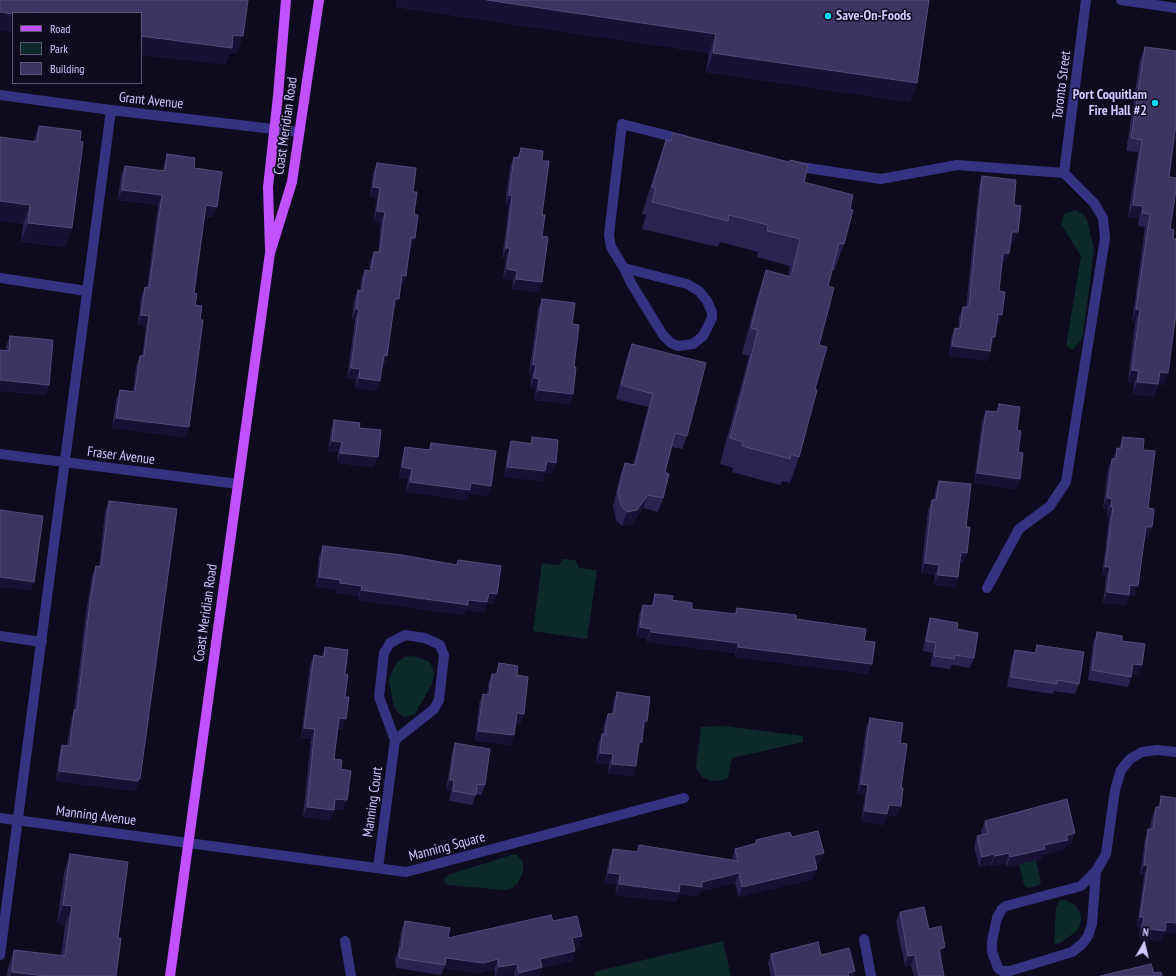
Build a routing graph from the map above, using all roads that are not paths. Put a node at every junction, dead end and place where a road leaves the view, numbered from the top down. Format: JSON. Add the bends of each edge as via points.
{"nodes":[{"id":1,"x":286,"y":0,"type":"edge"},
{"id":2,"x":319,"y":0,"type":"edge"},
{"id":3,"x":1086,"y":0,"type":"edge"},
{"id":4,"x":1121,"y":0,"type":"edge"},
{"id":5,"x":1176,"y":8,"type":"edge"},
{"id":6,"x":0,"y":95,"type":"edge"},
{"id":7,"x":110,"y":110,"type":"junction"},
{"id":8,"x":274,"y":129,"type":"junction"},
{"id":9,"x":299,"y":132,"type":"junction"},
{"id":10,"x":692,"y":142,"type":"edge"},
{"id":11,"x":784,"y":165,"type":"edge"},
{"id":12,"x":1064,"y":173,"type":"junction"},
{"id":13,"x":270,"y":254,"type":"junction"},
{"id":14,"x":624,"y":268,"type":"junction"},
{"id":15,"x":0,"y":278,"type":"edge"},
{"id":16,"x":87,"y":291,"type":"junction"},
{"id":17,"x":0,"y":454,"type":"edge"},
{"id":18,"x":64,"y":463,"type":"junction"},
{"id":19,"x":238,"y":484,"type":"junction"},
{"id":20,"x":987,"y":588,"type":"dead end"},
{"id":21,"x":0,"y":636,"type":"edge"},
{"id":22,"x":42,"y":642,"type":"junction"},
{"id":23,"x":395,"y":740,"type":"junction"},
{"id":24,"x":1176,"y":752,"type":"edge"},
{"id":25,"x":684,"y":798,"type":"dead end"},
{"id":26,"x":0,"y":818,"type":"edge"},
{"id":27,"x":16,"y":820,"type":"junction"},
{"id":28,"x":188,"y":842,"type":"junction"},
{"id":29,"x":378,"y":868,"type":"junction"},
{"id":30,"x":1096,"y":871,"type":"junction"},
{"id":31,"x":864,"y":939,"type":"dead end"},
{"id":32,"x":345,"y":941,"type":"dead end"},
{"id":33,"x":0,"y":955,"type":"edge"},
{"id":34,"x":170,"y":976,"type":"edge"},
{"id":35,"x":351,"y":976,"type":"edge"},
{"id":36,"x":871,"y":976,"type":"edge"}],
"edges":[{"from":1,"to":8,"type":"main road","name":"Coast Meridian Road"},
{"from":2,"to":9,"type":"main road","name":"Coast Meridian Road"},
{"from":3,"to":12,"type":"street","name":"Toronto Street"},
{"from":4,"to":5,"type":"street"},
{"from":6,"to":7,"type":"street","name":"Grant Avenue"},
{"from":7,"to":8,"type":"street","name":"Grant Avenue"},
{"from":7,"to":16,"type":"street"},
{"from":8,"to":9,"type":"street","name":"Grant Avenue"},
{"from":8,"to":13,"type":"main road","name":"Coast Meridian Road","via":[[268,187]]},
{"from":9,"to":13,"type":"main road","name":"Coast Meridian Road","via":[[292,182]]},
{"from":10,"to":14,"type":"street","via":[[622,124],[609,230],[611,246]]},
{"from":11,"to":12,"type":"street","via":[[881,179],[957,165]]},
{"from":12,"to":20,"type":"street","via":[[1094,203],[1103,218],[1105,238],[1066,482],[1050,506],[1019,529]]},
{"from":13,"to":19,"type":"main road","name":"Coast Meridian Road"},
{"from":14,"to":14,"type":"street","via":[[687,284],[699,291],[712,312],[712,318],[703,336],[693,344],[678,346],[671,343],[663,335]]},
{"from":15,"to":16,"type":"street"},
{"from":16,"to":18,"type":"street"},
{"from":17,"to":18,"type":"street","name":"Fraser Avenue"},
{"from":18,"to":19,"type":"street","name":"Fraser Avenue"},
{"from":18,"to":22,"type":"street"},
{"from":19,"to":28,"type":"main road","name":"Coast Meridian Road"},
{"from":21,"to":22,"type":"street"},
{"from":22,"to":27,"type":"street"},
{"from":23,"to":23,"type":"street","name":"Manning Court","via":[[434,709],[439,700],[444,655],[440,645],[426,638],[405,635],[390,643],[384,653],[379,697]]},
{"from":23,"to":29,"type":"street","name":"Manning Court"},
{"from":24,"to":30,"type":"street","via":[[1142,752],[1130,759],[1120,770],[1106,854]]},
{"from":25,"to":29,"type":"street","name":"Manning Square","via":[[406,872]]},
{"from":26,"to":27,"type":"street","name":"Manning Avenue"},
{"from":27,"to":28,"type":"street","name":"Manning Avenue"},
{"from":27,"to":33,"type":"street"},
{"from":28,"to":29,"type":"street","name":"Manning Square"},
{"from":28,"to":34,"type":"main road","name":"Coast Meridian Road"},
{"from":30,"to":30,"type":"street","via":[[1081,886],[1002,909],[997,918],[992,942],[992,952],[998,968],[1010,971],[1072,952],[1082,944],[1092,924]]},
{"from":31,"to":36,"type":"street"},
{"from":32,"to":35,"type":"street"}]}
